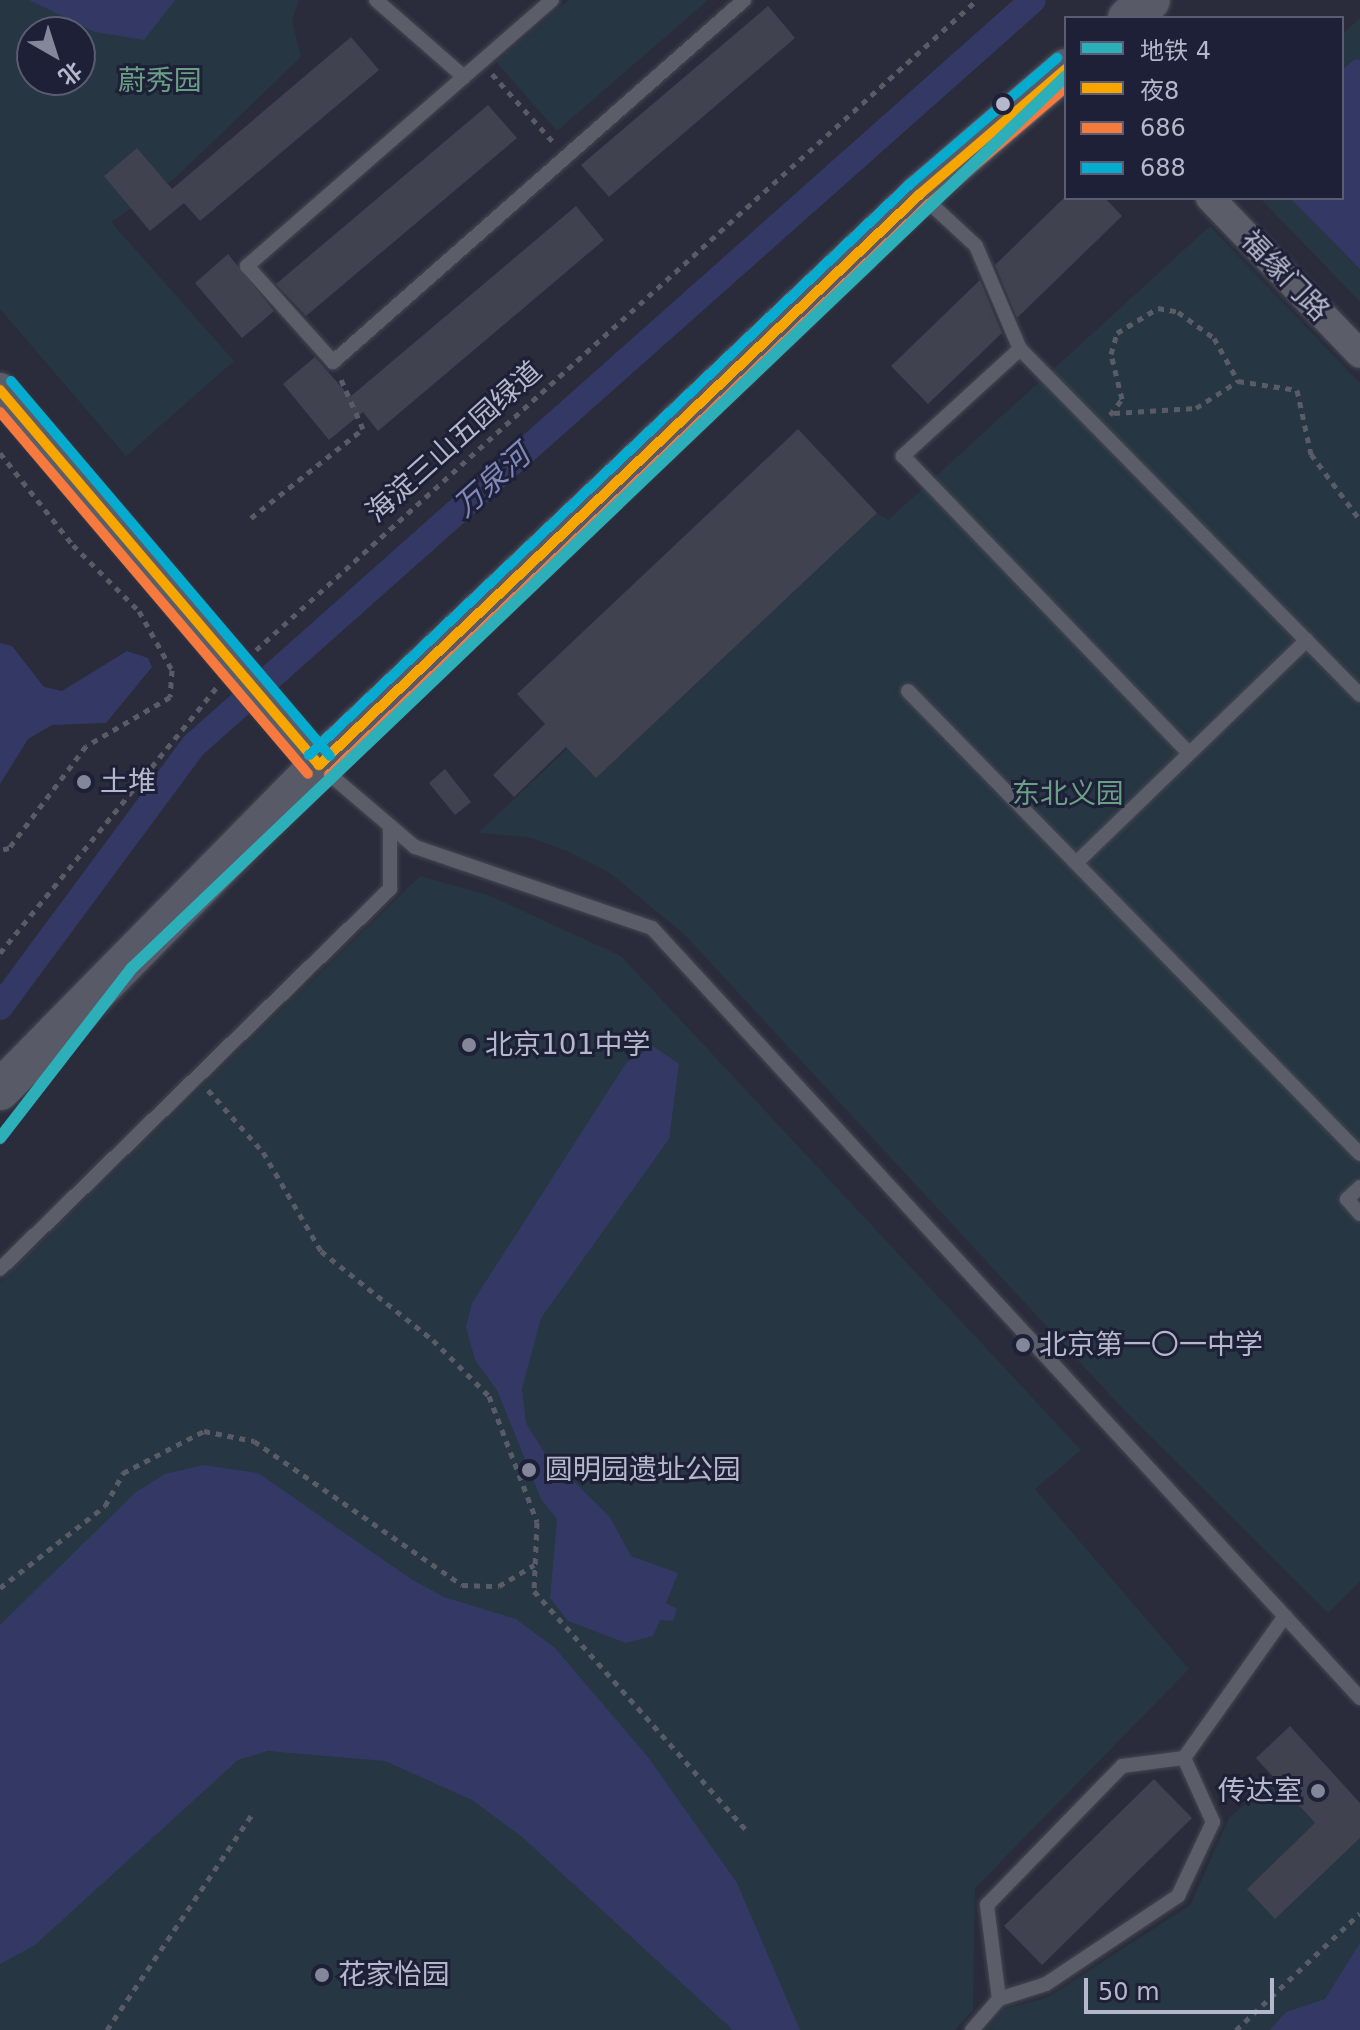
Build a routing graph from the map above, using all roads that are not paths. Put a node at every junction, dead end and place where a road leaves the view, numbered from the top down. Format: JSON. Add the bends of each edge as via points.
{"nodes":[{"id":1,"x":376,"y":0,"type":"edge"},
{"id":2,"x":552,"y":0,"type":"edge"},
{"id":3,"x":744,"y":0,"type":"edge"},
{"id":4,"x":1150,"y":0,"type":"edge"},
{"id":5,"x":1130,"y":16,"type":"edge"},
{"id":6,"x":1064,"y":71,"type":"edge"},
{"id":7,"x":464,"y":77,"type":"junction"},
{"id":8,"x":920,"y":194,"type":"junction"},
{"id":9,"x":1212,"y":200,"type":"edge"},
{"id":10,"x":1020,"y":349,"type":"junction"},
{"id":11,"x":1360,"y":354,"type":"edge"},
{"id":12,"x":0,"y":390,"type":"edge"},
{"id":13,"x":1307,"y":640,"type":"junction"},
{"id":14,"x":908,"y":691,"type":"dead end"},
{"id":15,"x":1360,"y":695,"type":"edge"},
{"id":16,"x":1189,"y":753,"type":"junction"},
{"id":17,"x":319,"y":765,"type":"junction"},
{"id":18,"x":390,"y":826,"type":"junction"},
{"id":19,"x":1076,"y":863,"type":"junction"},
{"id":20,"x":0,"y":1090,"type":"edge"},
{"id":21,"x":1360,"y":1154,"type":"edge"},
{"id":22,"x":1360,"y":1187,"type":"edge"},
{"id":23,"x":1360,"y":1214,"type":"edge"},
{"id":24,"x":0,"y":1269,"type":"edge"},
{"id":25,"x":1285,"y":1616,"type":"junction"},
{"id":26,"x":1360,"y":1698,"type":"edge"},
{"id":27,"x":1184,"y":1758,"type":"junction"},
{"id":28,"x":999,"y":1999,"type":"junction"},
{"id":29,"x":972,"y":2030,"type":"edge"}],
"edges":[{"from":1,"to":7,"type":"lane"},
{"from":2,"to":7,"type":"lane"},
{"from":3,"to":7,"type":"lane","via":[[333,362],[247,266]]},
{"from":4,"to":5,"type":"main road"},
{"from":6,"to":8,"type":"main road"},
{"from":8,"to":10,"type":"lane","via":[[976,246]]},
{"from":8,"to":17,"type":"main road"},
{"from":9,"to":11,"type":"street","name":"福缘门路"},
{"from":10,"to":13,"type":"lane"},
{"from":10,"to":16,"type":"lane","via":[[903,456]]},
{"from":12,"to":17,"type":"street"},
{"from":13,"to":15,"type":"lane"},
{"from":13,"to":16,"type":"lane"},
{"from":14,"to":19,"type":"lane"},
{"from":16,"to":19,"type":"lane"},
{"from":17,"to":18,"type":"lane"},
{"from":17,"to":20,"type":"main road"},
{"from":18,"to":24,"type":"lane","via":[[390,889]]},
{"from":18,"to":25,"type":"lane","via":[[415,847],[652,928]]},
{"from":19,"to":21,"type":"lane"},
{"from":22,"to":23,"type":"lane","via":[[1347,1199]]},
{"from":25,"to":26,"type":"lane"},
{"from":25,"to":27,"type":"lane"},
{"from":27,"to":28,"type":"lane","via":[[1122,1766],[987,1905]]},
{"from":27,"to":28,"type":"lane","via":[[1213,1822],[1178,1896],[1046,1984]]},
{"from":28,"to":29,"type":"lane"}]}
